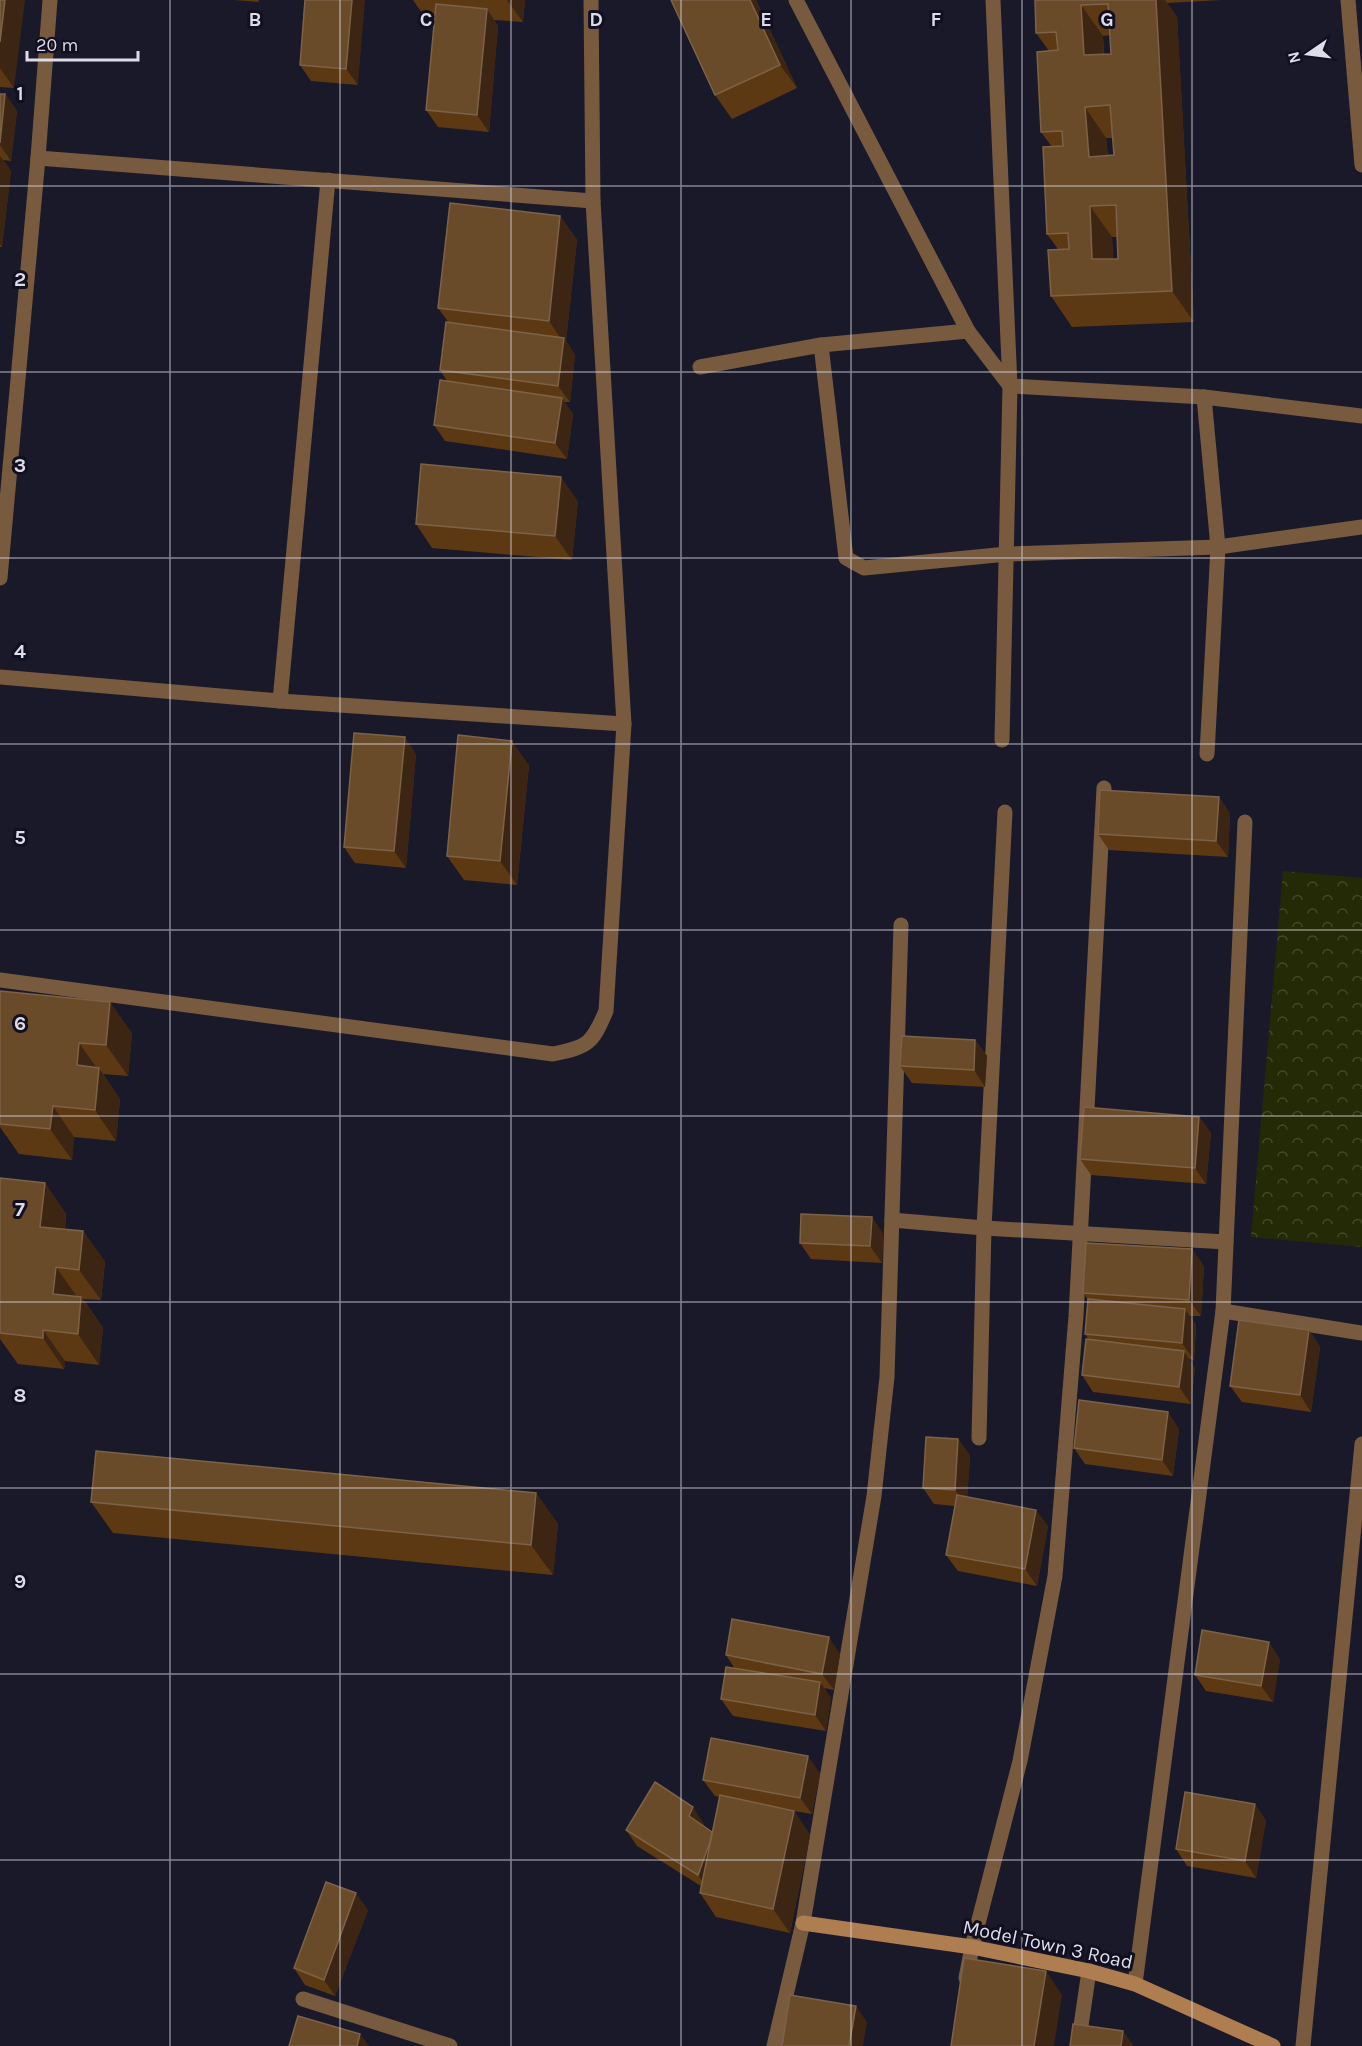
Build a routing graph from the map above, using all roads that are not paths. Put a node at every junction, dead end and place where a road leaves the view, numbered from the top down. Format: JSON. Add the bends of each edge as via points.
{"nodes":[{"id":1,"x":50,"y":0,"type":"edge"},
{"id":2,"x":591,"y":0,"type":"edge"},
{"id":3,"x":796,"y":0,"type":"edge"},
{"id":4,"x":993,"y":0,"type":"edge"},
{"id":5,"x":1348,"y":0,"type":"edge"},
{"id":6,"x":38,"y":158,"type":"junction"},
{"id":7,"x":1362,"y":165,"type":"edge"},
{"id":8,"x":328,"y":180,"type":"junction"},
{"id":9,"x":594,"y":201,"type":"junction"},
{"id":10,"x":968,"y":331,"type":"junction"},
{"id":11,"x":820,"y":345,"type":"junction"},
{"id":12,"x":700,"y":367,"type":"dead end"},
{"id":13,"x":1010,"y":386,"type":"junction"},
{"id":14,"x":1204,"y":397,"type":"junction"},
{"id":15,"x":1362,"y":416,"type":"edge"},
{"id":16,"x":1362,"y":527,"type":"edge"},
{"id":17,"x":1218,"y":548,"type":"junction"},
{"id":18,"x":1007,"y":554,"type":"junction"},
{"id":19,"x":0,"y":578,"type":"edge"},
{"id":20,"x":0,"y":677,"type":"edge"},
{"id":21,"x":280,"y":701,"type":"junction"},
{"id":22,"x":624,"y":723,"type":"junction"},
{"id":23,"x":1002,"y":740,"type":"dead end"},
{"id":24,"x":1207,"y":754,"type":"dead end"},
{"id":25,"x":1104,"y":788,"type":"edge"},
{"id":26,"x":1005,"y":812,"type":"dead end"},
{"id":27,"x":1245,"y":822,"type":"dead end"},
{"id":28,"x":901,"y":925,"type":"dead end"},
{"id":29,"x":0,"y":980,"type":"edge"},
{"id":30,"x":892,"y":1220,"type":"junction"},
{"id":31,"x":984,"y":1228,"type":"junction"},
{"id":32,"x":1079,"y":1234,"type":"junction"},
{"id":33,"x":1226,"y":1242,"type":"junction"},
{"id":34,"x":1223,"y":1311,"type":"junction"},
{"id":35,"x":1362,"y":1332,"type":"edge"},
{"id":36,"x":979,"y":1438,"type":"dead end"},
{"id":37,"x":1362,"y":1444,"type":"edge"},
{"id":38,"x":803,"y":1923,"type":"junction"},
{"id":39,"x":972,"y":1947,"type":"junction"},
{"id":40,"x":1089,"y":1971,"type":"junction"},
{"id":41,"x":1135,"y":1984,"type":"junction"},
{"id":42,"x":964,"y":1991,"type":"edge"},
{"id":43,"x":303,"y":1999,"type":"dead end"},
{"id":44,"x":450,"y":2046,"type":"edge"},
{"id":45,"x":774,"y":2046,"type":"edge"},
{"id":46,"x":1078,"y":2046,"type":"edge"},
{"id":47,"x":1273,"y":2046,"type":"edge"},
{"id":48,"x":1303,"y":2046,"type":"edge"}],
"edges":[{"from":1,"to":6,"type":"street"},
{"from":2,"to":9,"type":"street"},
{"from":3,"to":10,"type":"street"},
{"from":4,"to":13,"type":"street"},
{"from":5,"to":7,"type":"street"},
{"from":6,"to":8,"type":"street"},
{"from":6,"to":19,"type":"street"},
{"from":8,"to":9,"type":"street"},
{"from":8,"to":21,"type":"street"},
{"from":9,"to":22,"type":"street"},
{"from":10,"to":11,"type":"street"},
{"from":10,"to":13,"type":"street"},
{"from":11,"to":12,"type":"street"},
{"from":11,"to":18,"type":"street","via":[[846,558],[864,568]]},
{"from":13,"to":14,"type":"street"},
{"from":13,"to":18,"type":"street"},
{"from":14,"to":15,"type":"street"},
{"from":14,"to":17,"type":"street"},
{"from":16,"to":17,"type":"street"},
{"from":17,"to":18,"type":"street"},
{"from":17,"to":24,"type":"street"},
{"from":18,"to":23,"type":"street"},
{"from":20,"to":21,"type":"street"},
{"from":21,"to":22,"type":"street"},
{"from":22,"to":29,"type":"street","via":[[606,1011],[596,1035],[578,1049],[553,1054]]},
{"from":25,"to":32,"type":"street"},
{"from":26,"to":31,"type":"street"},
{"from":27,"to":33,"type":"street"},
{"from":28,"to":30,"type":"street"},
{"from":30,"to":31,"type":"street"},
{"from":30,"to":38,"type":"street","via":[[887,1377],[874,1496]]},
{"from":31,"to":32,"type":"street"},
{"from":31,"to":36,"type":"street"},
{"from":32,"to":33,"type":"street"},
{"from":32,"to":39,"type":"street","via":[[1055,1576],[1020,1761]]},
{"from":33,"to":34,"type":"street"},
{"from":34,"to":35,"type":"street"},
{"from":34,"to":41,"type":"street"},
{"from":37,"to":48,"type":"street"},
{"from":38,"to":39,"type":"street","name":"Model Town 3 Road"},
{"from":38,"to":45,"type":"street"},
{"from":39,"to":40,"type":"street","name":"Model Town 3 Road"},
{"from":39,"to":42,"type":"street"},
{"from":40,"to":41,"type":"street","name":"Model Town 3 Road"},
{"from":40,"to":46,"type":"street"},
{"from":41,"to":47,"type":"street","name":"Model Town 3 Road"},
{"from":43,"to":44,"type":"street"}]}
